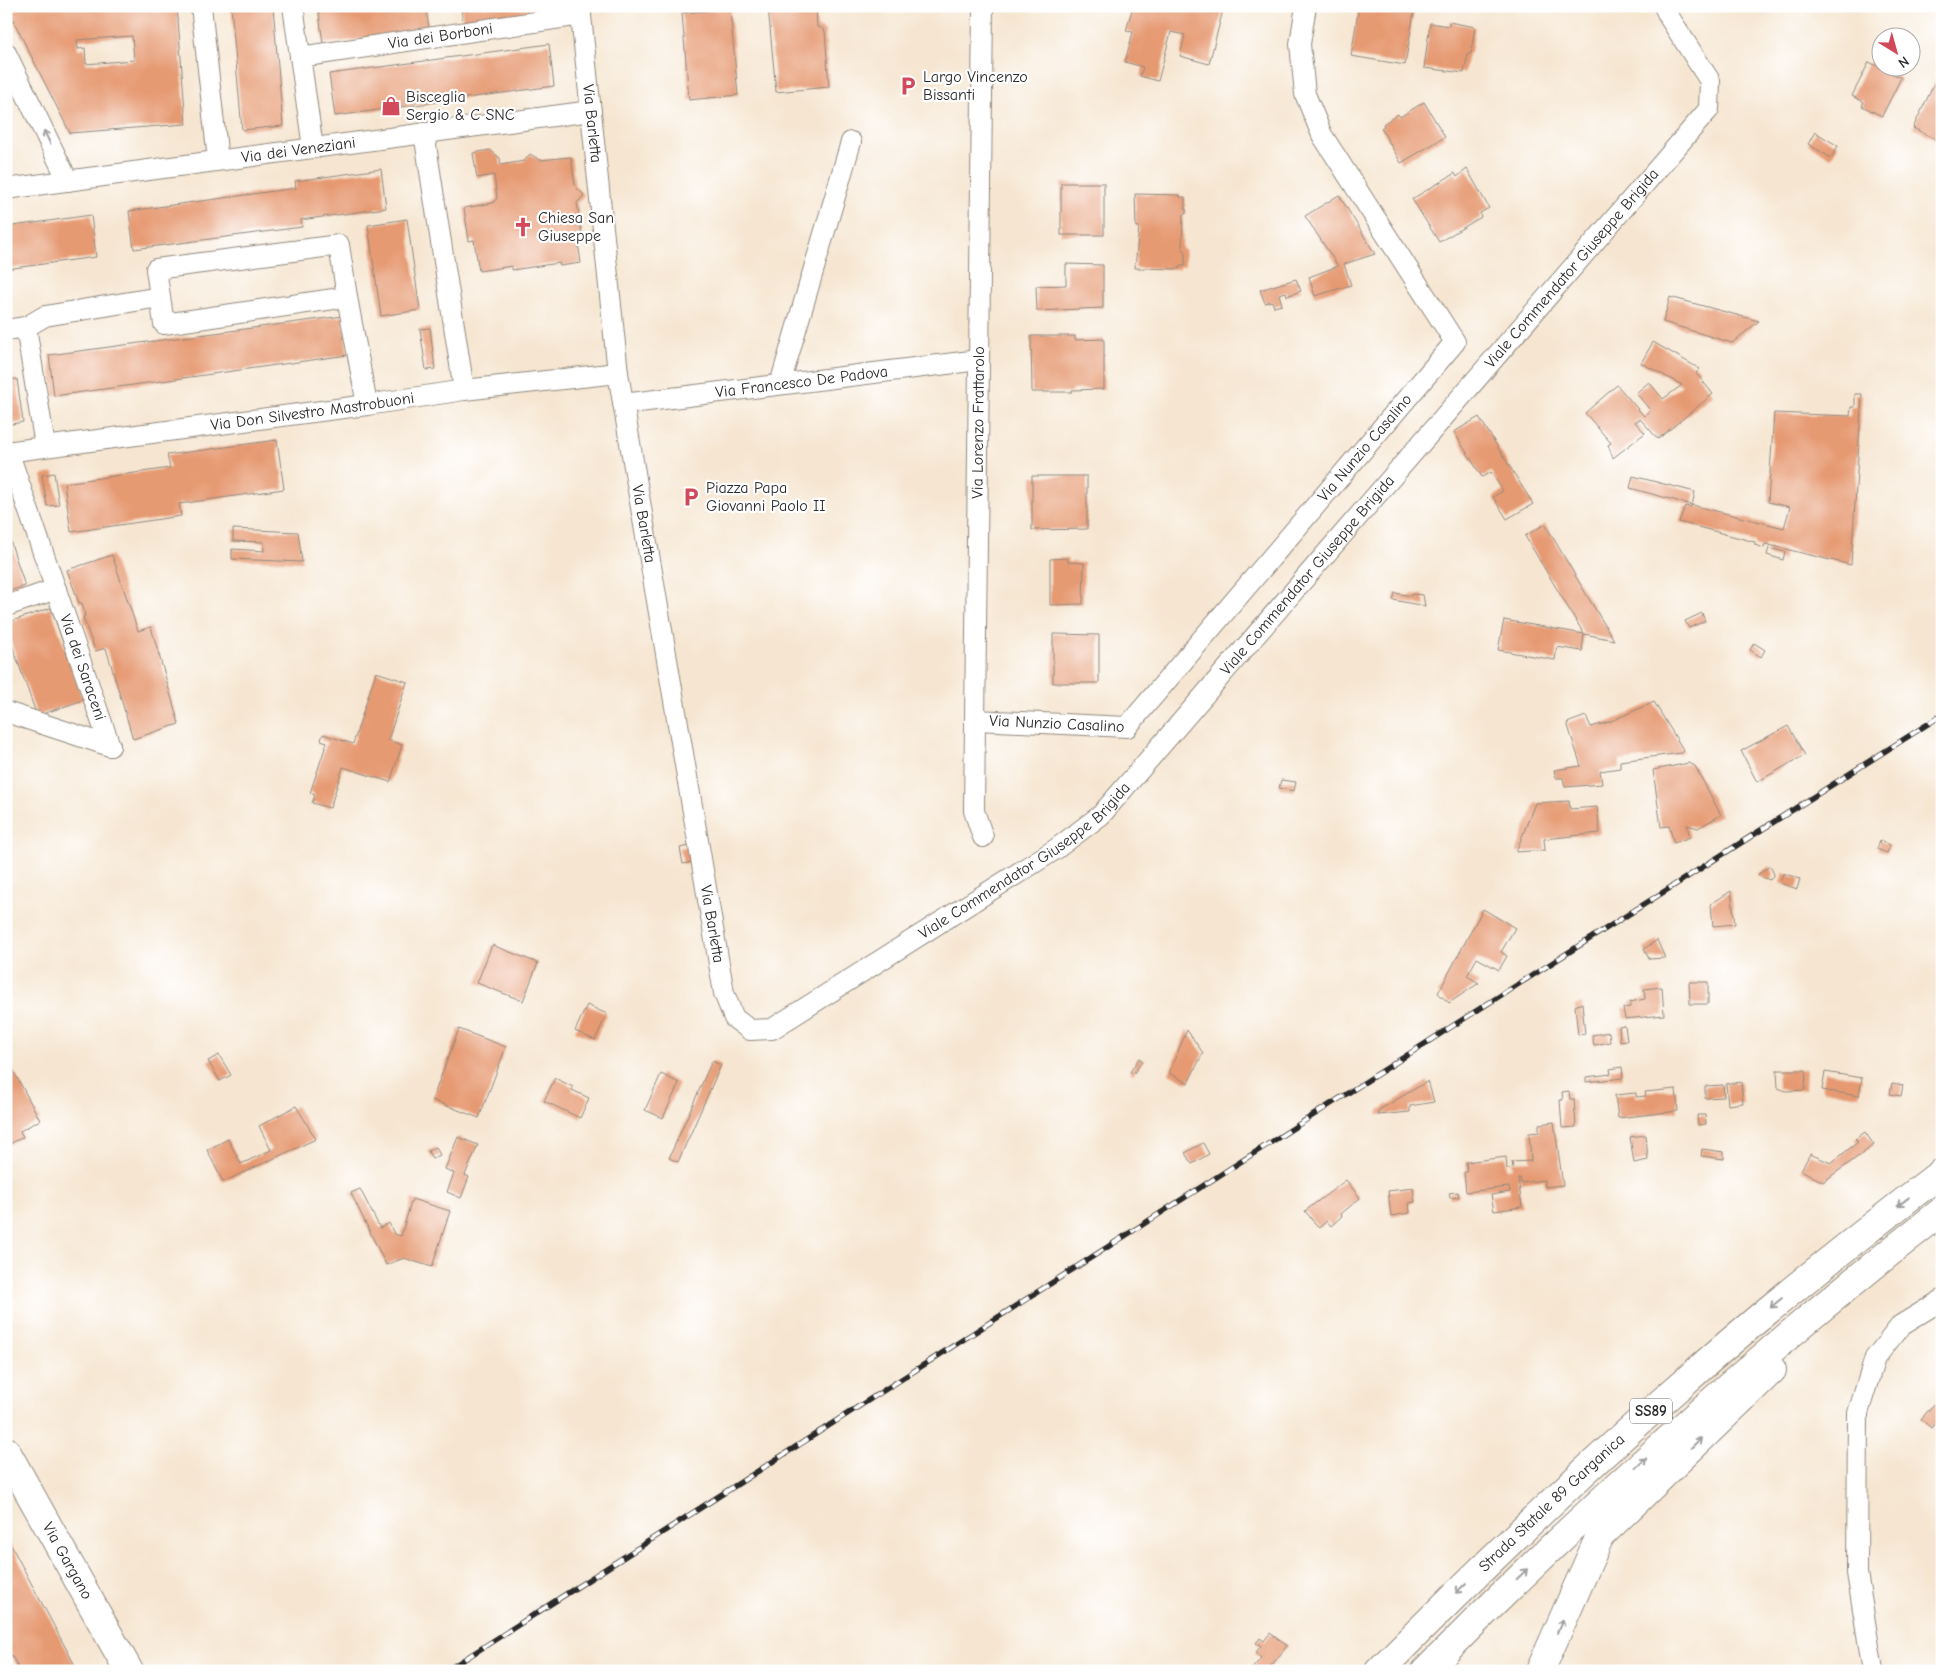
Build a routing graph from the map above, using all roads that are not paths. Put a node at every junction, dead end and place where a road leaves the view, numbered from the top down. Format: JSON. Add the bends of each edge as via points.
{"nodes":[{"id":1,"x":201,"y":6,"type":"edge"},
{"id":2,"x":293,"y":6,"type":"edge"},
{"id":3,"x":983,"y":6,"type":"edge"},
{"id":4,"x":1306,"y":6,"type":"edge"},
{"id":5,"x":1664,"y":6,"type":"edge"},
{"id":6,"x":581,"y":11,"type":"edge"},
{"id":7,"x":6,"y":53,"type":"edge"},
{"id":8,"x":300,"y":57,"type":"junction"},
{"id":9,"x":591,"y":111,"type":"junction"},
{"id":10,"x":424,"y":134,"type":"junction"},
{"id":11,"x":851,"y":142,"type":"dead end"},
{"id":12,"x":313,"y":148,"type":"junction"},
{"id":13,"x":218,"y":160,"type":"junction"},
{"id":14,"x":68,"y":181,"type":"junction"},
{"id":15,"x":6,"y":189,"type":"edge"},
{"id":16,"x":160,"y":297,"type":"junction"},
{"id":17,"x":347,"y":297,"type":"junction"},
{"id":18,"x":26,"y":327,"type":"junction"},
{"id":19,"x":6,"y":330,"type":"edge"},
{"id":20,"x":979,"y":360,"type":"junction"},
{"id":21,"x":618,"y":374,"type":"junction"},
{"id":22,"x":780,"y":384,"type":"junction"},
{"id":23,"x":464,"y":390,"type":"junction"},
{"id":24,"x":623,"y":404,"type":"junction"},
{"id":25,"x":367,"y":405,"type":"junction"},
{"id":26,"x":45,"y":446,"type":"junction"},
{"id":27,"x":7,"y":452,"type":"edge"},
{"id":28,"x":56,"y":588,"type":"junction"},
{"id":29,"x":6,"y":606,"type":"edge"},
{"id":30,"x":6,"y":712,"type":"edge"},
{"id":31,"x":975,"y":720,"type":"junction"},
{"id":32,"x":983,"y":837,"type":"dead end"},
{"id":33,"x":750,"y":1030,"type":"joint"},
{"id":34,"x":1942,"y":1172,"type":"edge"},
{"id":35,"x":1942,"y":1211,"type":"edge"},
{"id":36,"x":1915,"y":1232,"type":"junction"},
{"id":37,"x":1942,"y":1300,"type":"edge"},
{"id":38,"x":6,"y":1451,"type":"edge"},
{"id":39,"x":129,"y":1671,"type":"edge"},
{"id":40,"x":1379,"y":1671,"type":"edge"},
{"id":41,"x":1426,"y":1671,"type":"edge"},
{"id":42,"x":1540,"y":1671,"type":"edge"},
{"id":43,"x":1873,"y":1671,"type":"edge"}],
"edges":[{"from":1,"to":13,"type":"street"},
{"from":2,"to":8,"type":"street"},
{"from":3,"to":20,"type":"street","name":"Via Lorenzo Frattarolo"},
{"from":4,"to":31,"type":"street","name":"Via Nunzio Casalino","via":[[1300,44],[1305,94],[1322,135],[1455,342],[1127,727]]},
{"from":5,"to":33,"type":"street","name":"Viale Commendator Giuseppe Brigida","via":[[1710,81],[1709,109],[1101,815],[1056,850],[772,1029]]},
{"from":6,"to":8,"type":"street","name":"Via dei Borboni"},
{"from":6,"to":9,"type":"street","name":"Via Barletta"},
{"from":14,"to":7,"type":"street","one_way":true},
{"from":8,"to":12,"type":"street"},
{"from":9,"to":10,"type":"street","name":"Via dei Veneziani"},
{"from":9,"to":21,"type":"street","name":"Via Barletta"},
{"from":10,"to":12,"type":"street","name":"Via dei Veneziani"},
{"from":10,"to":23,"type":"street"},
{"from":11,"to":22,"type":"street"},
{"from":12,"to":13,"type":"street","name":"Via dei Veneziani"},
{"from":13,"to":14,"type":"street","name":"Via dei Veneziani"},
{"from":14,"to":15,"type":"street","name":"Via dei Veneziani"},
{"from":16,"to":17,"type":"street","via":[[164,324]]},
{"from":16,"to":17,"type":"street","via":[[156,269],[339,245]]},
{"from":16,"to":18,"type":"street","via":[[45,316]]},
{"from":17,"to":25,"type":"street"},
{"from":18,"to":19,"type":"street"},
{"from":18,"to":26,"type":"street"},
{"from":20,"to":22,"type":"street","name":"Via Francesco De Padova"},
{"from":20,"to":31,"type":"street","name":"Via Lorenzo Frattarolo"},
{"from":21,"to":23,"type":"street","name":"Via Don Silvestro Mastrobuoni"},
{"from":21,"to":24,"type":"street","name":"Via Barletta"},
{"from":22,"to":24,"type":"street","name":"Via Francesco De Padova"},
{"from":23,"to":25,"type":"street","name":"Via Don Silvestro Mastrobuoni"},
{"from":24,"to":33,"type":"street","name":"Via Barletta","via":[[724,994],[734,1018]]},
{"from":25,"to":26,"type":"street","name":"Via Don Silvestro Mastrobuoni"},
{"from":26,"to":27,"type":"street","name":"Via Don Silvestro Mastrobuoni"},
{"from":27,"to":28,"type":"street","name":"Via dei Saraceni"},
{"from":28,"to":29,"type":"street"},
{"from":28,"to":30,"type":"street","name":"Via dei Saraceni","via":[[110,746]]},
{"from":31,"to":32,"type":"street","name":"Via Lorenzo Frattarolo","via":[[974,811]]},
{"from":34,"to":40,"type":"main road","name":"Strada Statale 89 Garganica","number":"SS89","one_way":true,"via":[[1802,1282],[1681,1384],[1564,1490]]},
{"from":35,"to":36,"type":"main road","name":"Strada Statale 89 Garganica","number":"SS89"},
{"from":41,"to":36,"type":"main road","name":"Strada Statale 89 Garganica","number":"SS89","one_way":true,"via":[[1584,1514],[1747,1369]]},
{"from":42,"to":36,"type":"main road","one_way":true,"via":[[1600,1536]]},
{"from":37,"to":43,"type":"street","via":[[1901,1325],[1875,1358],[1858,1413],[1857,1573]]},
{"from":38,"to":39,"type":"main road","name":"Via Gargano"}]}
